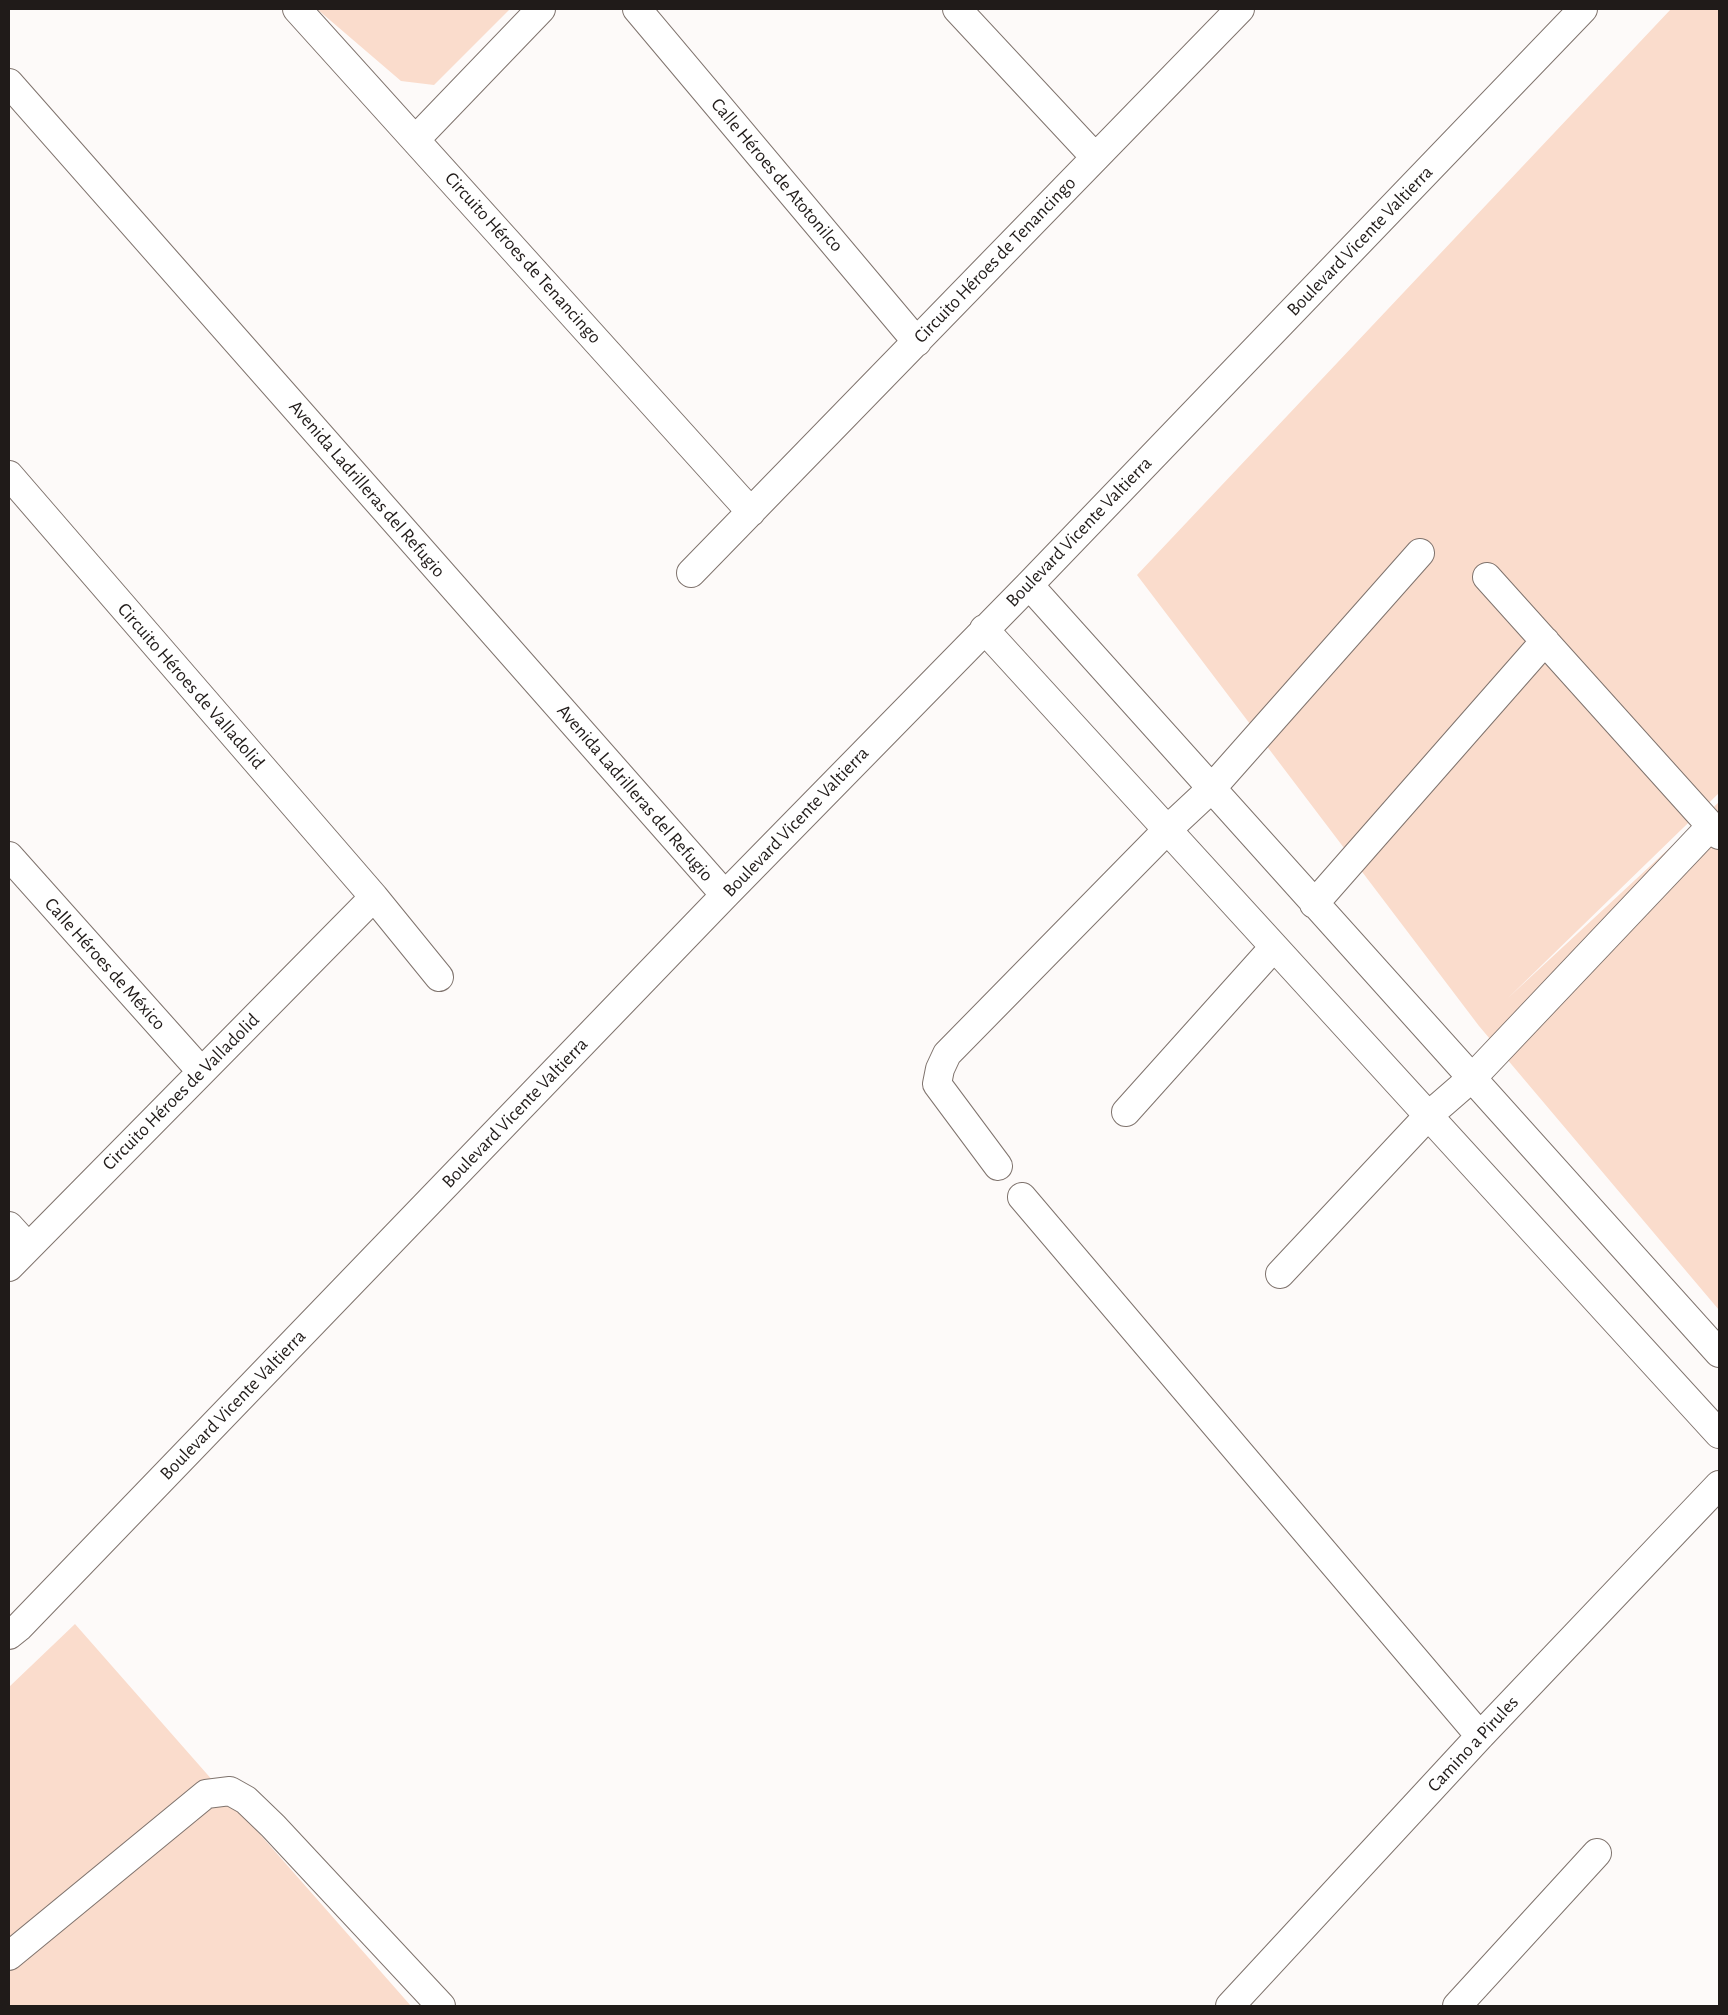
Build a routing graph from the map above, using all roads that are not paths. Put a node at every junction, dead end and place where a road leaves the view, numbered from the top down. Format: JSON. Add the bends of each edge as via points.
{"nodes":[{"id":1,"x":297,"y":9,"type":"edge"},
{"id":2,"x":541,"y":9,"type":"edge"},
{"id":3,"x":637,"y":9,"type":"edge"},
{"id":4,"x":957,"y":9,"type":"edge"},
{"id":5,"x":1240,"y":9,"type":"edge"},
{"id":6,"x":1583,"y":9,"type":"edge"},
{"id":7,"x":9,"y":83,"type":"edge"},
{"id":8,"x":416,"y":139,"type":"junction"},
{"id":9,"x":1094,"y":156,"type":"junction"},
{"id":10,"x":917,"y":342,"type":"junction"},
{"id":11,"x":9,"y":475,"type":"edge"},
{"id":12,"x":752,"y":512,"type":"junction"},
{"id":13,"x":1420,"y":553,"type":"dead end"},
{"id":14,"x":691,"y":573,"type":"dead end"},
{"id":15,"x":1487,"y":577,"type":"dead end"},
{"id":16,"x":1029,"y":585,"type":"junction"},
{"id":17,"x":984,"y":629,"type":"junction"},
{"id":18,"x":1545,"y":641,"type":"junction"},
{"id":19,"x":1211,"y":789,"type":"junction"},
{"id":20,"x":1167,"y":830,"type":"junction"},
{"id":21,"x":1715,"y":831,"type":"edge"},
{"id":22,"x":9,"y":856,"type":"edge"},
{"id":23,"x":726,"y":895,"type":"junction"},
{"id":24,"x":374,"y":897,"type":"junction"},
{"id":25,"x":1314,"y":904,"type":"junction"},
{"id":26,"x":1274,"y":947,"type":"junction"},
{"id":27,"x":439,"y":976,"type":"dead end"},
{"id":28,"x":201,"y":1071,"type":"junction"},
{"id":29,"x":1473,"y":1077,"type":"junction"},
{"id":30,"x":1126,"y":1112,"type":"dead end"},
{"id":31,"x":1428,"y":1116,"type":"junction"},
{"id":32,"x":998,"y":1166,"type":"dead end"},
{"id":33,"x":1022,"y":1197,"type":"dead end"},
{"id":34,"x":9,"y":1226,"type":"edge"},
{"id":35,"x":28,"y":1247,"type":"junction"},
{"id":36,"x":9,"y":1267,"type":"edge"},
{"id":37,"x":1280,"y":1274,"type":"dead end"},
{"id":38,"x":1719,"y":1353,"type":"edge"},
{"id":39,"x":1719,"y":1434,"type":"edge"},
{"id":40,"x":1719,"y":1485,"type":"edge"},
{"id":41,"x":9,"y":1635,"type":"edge"},
{"id":42,"x":1480,"y":1736,"type":"junction"},
{"id":43,"x":1598,"y":1853,"type":"dead end"},
{"id":44,"x":9,"y":1956,"type":"edge"},
{"id":45,"x":441,"y":2006,"type":"edge"},
{"id":46,"x":1230,"y":2006,"type":"edge"},
{"id":47,"x":1457,"y":2006,"type":"edge"}],
"edges":[{"from":1,"to":8,"type":"street","name":"Circuito Héroes de Tenancingo"},
{"from":2,"to":8,"type":"street"},
{"from":3,"to":10,"type":"street","name":"Calle Héroes de Atotonilco"},
{"from":4,"to":9,"type":"street"},
{"from":5,"to":9,"type":"street","name":"Circuito Héroes de Tenancingo"},
{"from":6,"to":16,"type":"street","name":"Boulevard Vicente Valtierra"},
{"from":7,"to":23,"type":"street","name":"Avenida Ladrilleras del Refugio"},
{"from":8,"to":12,"type":"street","name":"Circuito Héroes de Tenancingo"},
{"from":9,"to":10,"type":"street","name":"Circuito Héroes de Tenancingo"},
{"from":10,"to":12,"type":"street","name":"Circuito Héroes de Tenancingo"},
{"from":11,"to":24,"type":"street","name":"Circuito Héroes de Valladolid"},
{"from":12,"to":14,"type":"street","name":"Circuito Héroes de Tenancingo"},
{"from":13,"to":19,"type":"street"},
{"from":15,"to":18,"type":"street"},
{"from":16,"to":17,"type":"street","name":"Boulevard Vicente Valtierra"},
{"from":16,"to":19,"type":"street"},
{"from":17,"to":20,"type":"street"},
{"from":17,"to":23,"type":"street","name":"Boulevard Vicente Valtierra"},
{"from":18,"to":21,"type":"street"},
{"from":18,"to":25,"type":"street"},
{"from":19,"to":20,"type":"street"},
{"from":19,"to":25,"type":"street"},
{"from":20,"to":26,"type":"street"},
{"from":20,"to":32,"type":"street","via":[[947,1054],[938,1084]]},
{"from":21,"to":29,"type":"street"},
{"from":22,"to":28,"type":"street","name":"Calle Héroes de México"},
{"from":23,"to":41,"type":"street","name":"Boulevard Vicente Valtierra"},
{"from":24,"to":27,"type":"street","name":"Circuito Héroes de Valladolid"},
{"from":24,"to":28,"type":"street","name":"Circuito Héroes de Valladolid"},
{"from":25,"to":29,"type":"street"},
{"from":26,"to":30,"type":"street"},
{"from":26,"to":31,"type":"street"},
{"from":28,"to":35,"type":"street","name":"Circuito Héroes de Valladolid"},
{"from":29,"to":31,"type":"street"},
{"from":29,"to":38,"type":"street"},
{"from":31,"to":37,"type":"street"},
{"from":31,"to":39,"type":"street"},
{"from":33,"to":42,"type":"street"},
{"from":34,"to":35,"type":"street"},
{"from":35,"to":36,"type":"street","name":"Circuito Héroes de Valladolid"},
{"from":40,"to":42,"type":"street","name":"Camino a Pirules"},
{"from":42,"to":46,"type":"street","name":"Camino a Pirules"},
{"from":43,"to":47,"type":"street"},
{"from":44,"to":45,"type":"street","via":[[206,1794],[230,1791],[246,1800],[272,1826]]}]}
